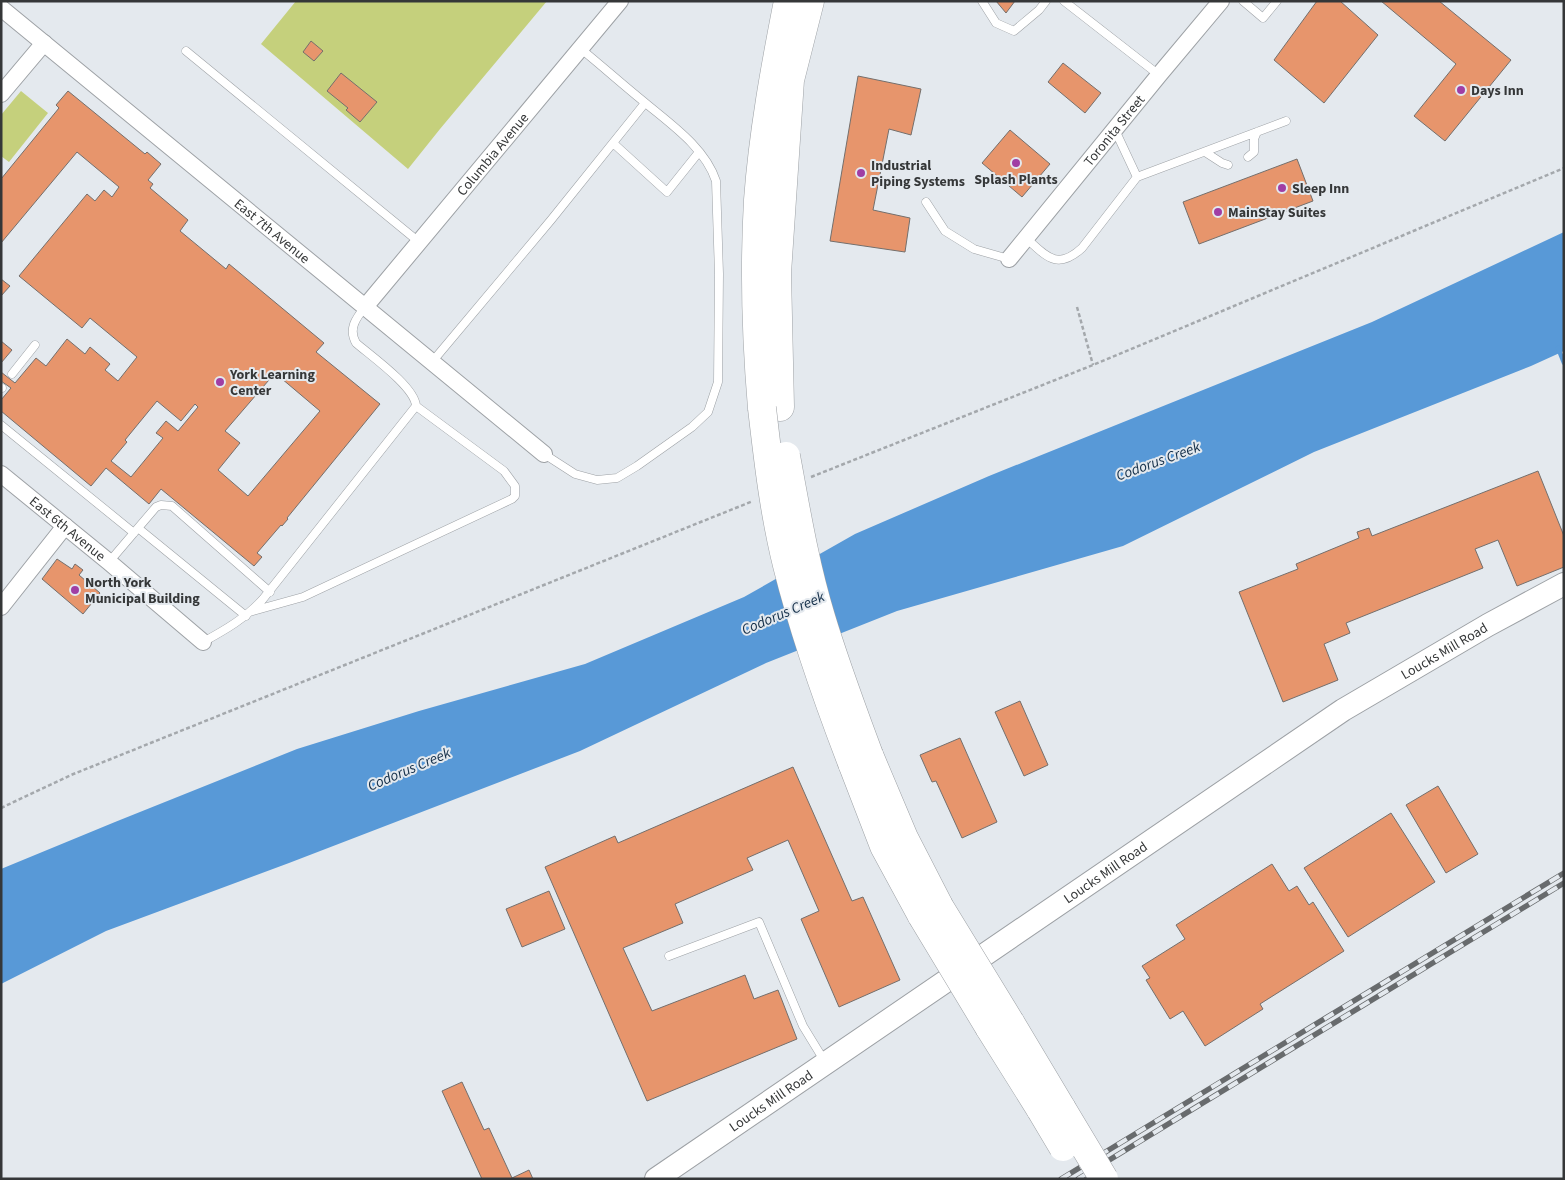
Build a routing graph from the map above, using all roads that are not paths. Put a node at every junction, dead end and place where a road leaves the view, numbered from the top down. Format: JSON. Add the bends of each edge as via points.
{"nodes":[{"id":1,"x":620,"y":1,"type":"edge"},
{"id":2,"x":788,"y":1,"type":"edge"},
{"id":3,"x":810,"y":1,"type":"edge"},
{"id":4,"x":982,"y":1,"type":"edge"},
{"id":5,"x":1046,"y":1,"type":"edge"},
{"id":6,"x":1064,"y":1,"type":"edge"},
{"id":7,"x":1221,"y":1,"type":"edge"},
{"id":8,"x":1243,"y":1,"type":"edge"},
{"id":9,"x":1277,"y":1,"type":"edge"},
{"id":10,"x":1,"y":8,"type":"edge"},
{"id":11,"x":44,"y":43,"type":"junction"},
{"id":12,"x":581,"y":49,"type":"junction"},
{"id":13,"x":186,"y":51,"type":"dead end"},
{"id":14,"x":1158,"y":75,"type":"junction"},
{"id":15,"x":1,"y":94,"type":"edge"},
{"id":16,"x":645,"y":103,"type":"junction"},
{"id":17,"x":1286,"y":122,"type":"dead end"},
{"id":18,"x":1115,"y":130,"type":"junction"},
{"id":19,"x":1257,"y":132,"type":"junction"},
{"id":20,"x":613,"y":143,"type":"junction"},
{"id":21,"x":699,"y":152,"type":"junction"},
{"id":22,"x":1205,"y":152,"type":"junction"},
{"id":23,"x":1248,"y":157,"type":"dead end"},
{"id":24,"x":1228,"y":165,"type":"dead end"},
{"id":25,"x":1137,"y":177,"type":"junction"},
{"id":26,"x":926,"y":202,"type":"dead end"},
{"id":27,"x":1026,"y":238,"type":"junction"},
{"id":28,"x":419,"y":242,"type":"junction"},
{"id":29,"x":1008,"y":259,"type":"joint"},
{"id":30,"x":365,"y":306,"type":"junction"},
{"id":31,"x":35,"y":345,"type":"dead end"},
{"id":32,"x":432,"y":362,"type":"junction"},
{"id":33,"x":12,"y":374,"type":"dead end"},
{"id":34,"x":416,"y":406,"type":"junction"},
{"id":35,"x":771,"y":407,"type":"junction"},
{"id":36,"x":1,"y":426,"type":"edge"},
{"id":37,"x":544,"y":454,"type":"joint"},
{"id":38,"x":1,"y":474,"type":"edge"},
{"id":39,"x":65,"y":526,"type":"junction"},
{"id":40,"x":136,"y":530,"type":"junction"},
{"id":41,"x":109,"y":562,"type":"junction"},
{"id":42,"x":1564,"y":584,"type":"edge"},
{"id":43,"x":270,"y":592,"type":"junction"},
{"id":44,"x":1,"y":607,"type":"edge"},
{"id":45,"x":249,"y":614,"type":"junction"},
{"id":46,"x":203,"y":642,"type":"joint"},
{"id":47,"x":669,"y":956,"type":"dead end"},
{"id":48,"x":825,"y":1062,"type":"junction"},
{"id":49,"x":1051,"y":1110,"type":"junction"},
{"id":50,"x":656,"y":1179,"type":"edge"},
{"id":51,"x":1082,"y":1179,"type":"edge"},
{"id":52,"x":1104,"y":1179,"type":"edge"}],
"edges":[{"from":1,"to":12,"type":"street","name":"Columbia Avenue"},
{"from":2,"to":35,"type":"highway","via":[[769,104],[758,198],[757,346]]},
{"from":3,"to":35,"type":"highway","via":[[790,80]]},
{"from":4,"to":5,"type":"lane","via":[[996,23],[1014,30]]},
{"from":6,"to":14,"type":"lane"},
{"from":7,"to":14,"type":"street","name":"Toronita Street"},
{"from":8,"to":9,"type":"lane","via":[[1263,18]]},
{"from":10,"to":11,"type":"street","name":"East 7th Avenue"},
{"from":11,"to":15,"type":"street"},
{"from":11,"to":30,"type":"street","name":"East 7th Avenue"},
{"from":12,"to":16,"type":"lane"},
{"from":12,"to":28,"type":"street","name":"Columbia Avenue"},
{"from":13,"to":28,"type":"lane"},
{"from":14,"to":18,"type":"street","name":"Toronita Street"},
{"from":16,"to":20,"type":"lane"},
{"from":16,"to":21,"type":"lane"},
{"from":17,"to":19,"type":"lane"},
{"from":18,"to":25,"type":"lane"},
{"from":18,"to":27,"type":"street","name":"Toronita Street"},
{"from":19,"to":22,"type":"lane"},
{"from":19,"to":23,"type":"lane","via":[[1254,152]]},
{"from":20,"to":21,"type":"lane","via":[[668,192]]},
{"from":20,"to":32,"type":"lane"},
{"from":21,"to":37,"type":"lane","via":[[716,180],[718,382],[708,412],[692,427],[617,478],[597,480],[576,474]]},
{"from":22,"to":24,"type":"lane"},
{"from":22,"to":25,"type":"lane"},
{"from":25,"to":27,"type":"lane","via":[[1073,256],[1060,260],[1050,258]]},
{"from":26,"to":29,"type":"lane","via":[[945,231],[974,248]]},
{"from":27,"to":29,"type":"street","name":"Toronita Street"},
{"from":28,"to":30,"type":"street","name":"Columbia Avenue"},
{"from":30,"to":32,"type":"street","name":"East 7th Avenue"},
{"from":30,"to":34,"type":"lane","via":[[354,321],[353,338],[409,388]]},
{"from":31,"to":33,"type":"lane"},
{"from":32,"to":37,"type":"street","name":"East 7th Avenue"},
{"from":34,"to":43,"type":"lane"},
{"from":34,"to":45,"type":"lane","via":[[504,471],[515,486],[515,496],[303,597]]},
{"from":35,"to":49,"type":"highway","bridge":true,"via":[[768,462],[786,563],[816,668],[860,759],[884,846],[931,911]]},
{"from":36,"to":40,"type":"lane"},
{"from":38,"to":39,"type":"street","name":"East 6th Avenue"},
{"from":39,"to":41,"type":"street","name":"East 6th Avenue"},
{"from":39,"to":44,"type":"street"},
{"from":40,"to":41,"type":"lane"},
{"from":40,"to":43,"type":"lane","via":[[156,507],[172,506]]},
{"from":40,"to":45,"type":"lane"},
{"from":41,"to":46,"type":"street","name":"East 6th Avenue"},
{"from":42,"to":48,"type":"street","name":"Loucks Mill Road","via":[[1342,710]]},
{"from":43,"to":45,"type":"lane"},
{"from":45,"to":46,"type":"lane"},
{"from":47,"to":48,"type":"lane","via":[[759,922],[803,1026]]},
{"from":48,"to":50,"type":"street","name":"Loucks Mill Road"},
{"from":49,"to":51,"type":"highway","bridge":true},
{"from":49,"to":52,"type":"highway","bridge":true}]}
